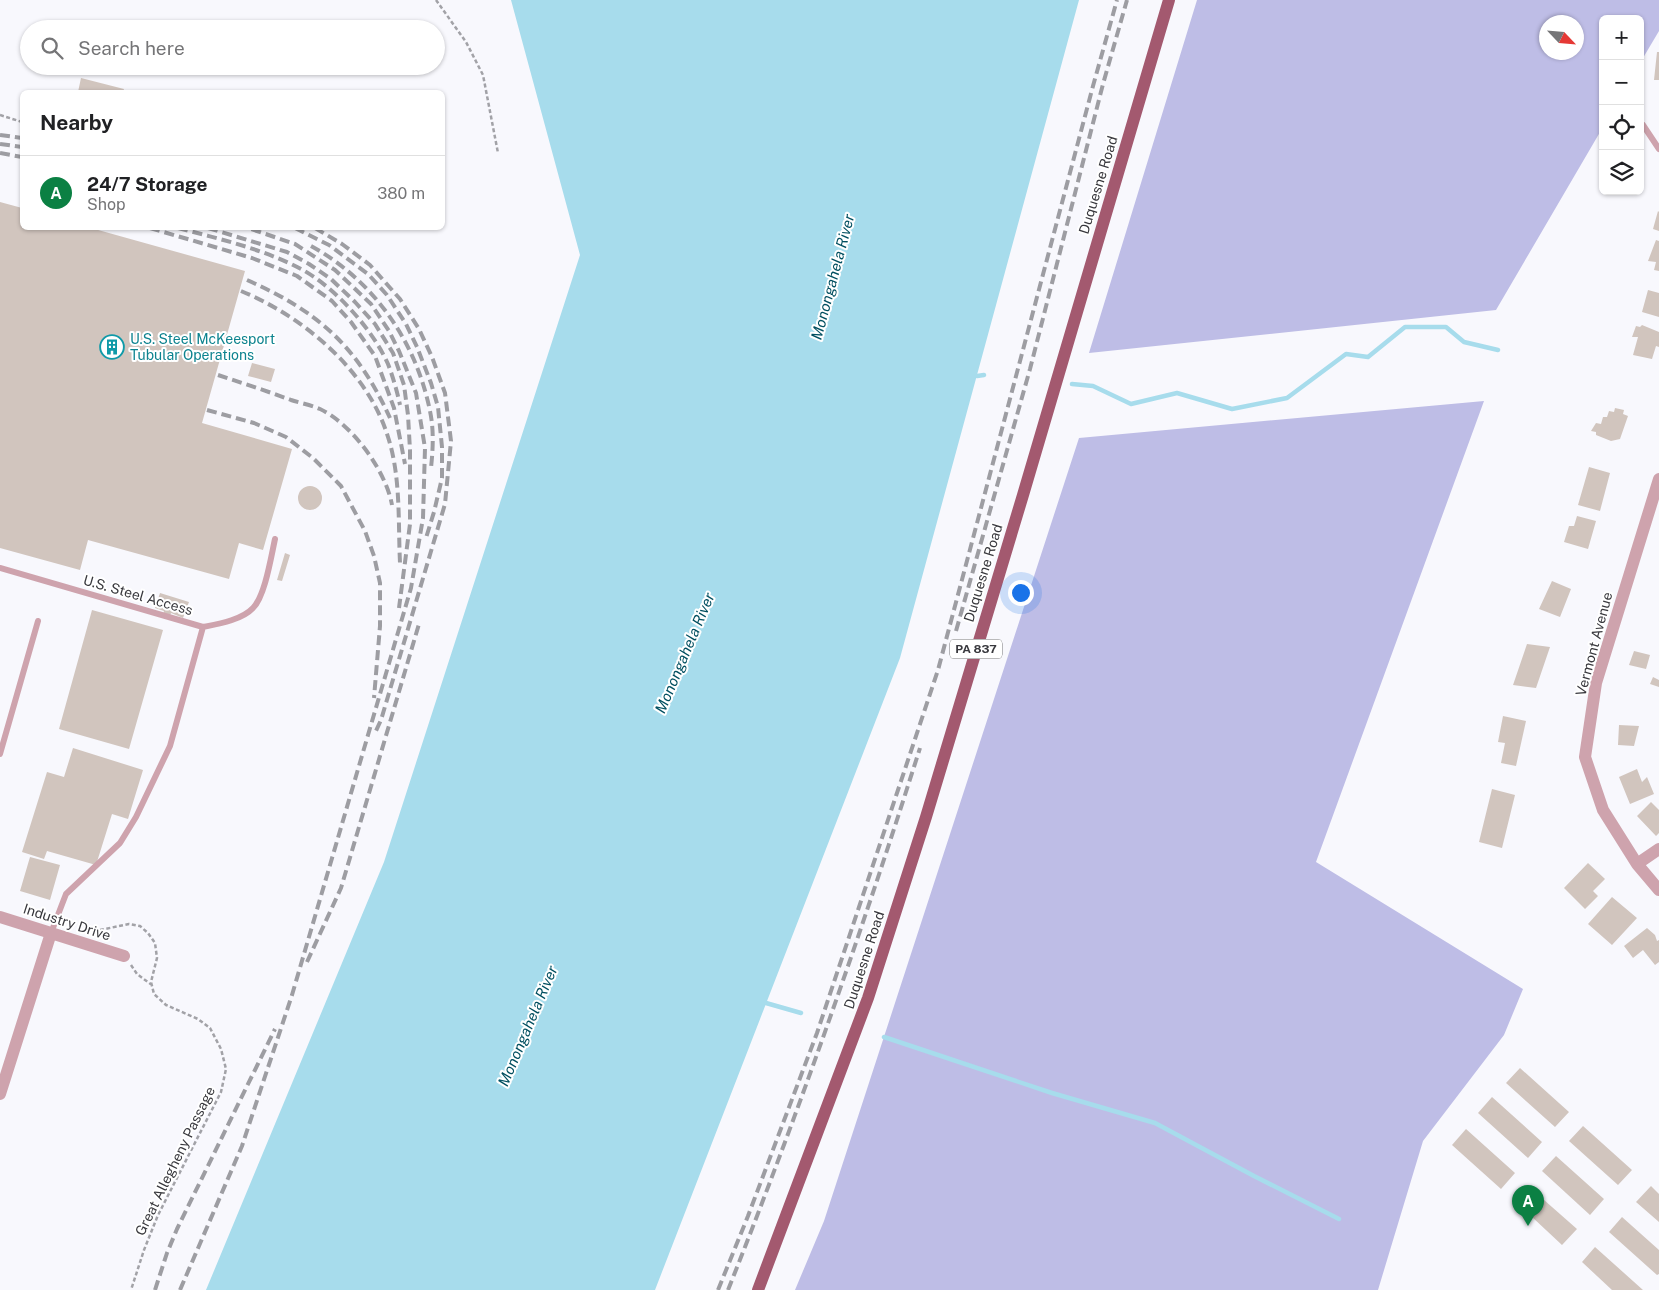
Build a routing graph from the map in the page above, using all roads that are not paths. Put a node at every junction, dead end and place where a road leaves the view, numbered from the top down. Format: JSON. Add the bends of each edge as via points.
{"nodes":[{"id":1,"x":1169,"y":0,"type":"edge"},
{"id":2,"x":1644,"y":125,"type":"dead end"},
{"id":3,"x":1659,"y":149,"type":"edge"},
{"id":4,"x":1659,"y":478,"type":"edge"},
{"id":5,"x":275,"y":539,"type":"dead end"},
{"id":6,"x":0,"y":568,"type":"edge"},
{"id":7,"x":38,"y":621,"type":"dead end"},
{"id":8,"x":203,"y":628,"type":"junction"},
{"id":9,"x":0,"y":754,"type":"edge"},
{"id":10,"x":1659,"y":849,"type":"edge"},
{"id":11,"x":1637,"y":864,"type":"junction"},
{"id":12,"x":1659,"y":890,"type":"edge"},
{"id":13,"x":0,"y":917,"type":"edge"},
{"id":14,"x":51,"y":933,"type":"junction"},
{"id":15,"x":124,"y":956,"type":"road end"},
{"id":16,"x":0,"y":1094,"type":"edge"},
{"id":17,"x":758,"y":1290,"type":"edge"}],
"edges":[{"from":1,"to":17,"type":"main road","name":"Duquesne Road","number":"PA 837","via":[[926,817],[876,971]]},
{"from":2,"to":3,"type":"lane"},
{"from":4,"to":11,"type":"street","name":"Vermont Avenue","via":[[1596,683],[1585,756],[1603,810]]},
{"from":5,"to":8,"type":"lane","name":"U.S. Steel Access","via":[[261,596],[253,609],[230,622]]},
{"from":6,"to":8,"type":"lane","name":"U.S. Steel Access"},
{"from":7,"to":9,"type":"lane"},
{"from":8,"to":14,"type":"lane","via":[[170,746],[136,817],[120,843],[70,889]]},
{"from":10,"to":11,"type":"street"},
{"from":11,"to":12,"type":"street","name":"Vermont Avenue"},
{"from":13,"to":14,"type":"street","name":"Industry Drive"},
{"from":14,"to":15,"type":"street","name":"Industry Drive"},
{"from":14,"to":16,"type":"street"}]}
